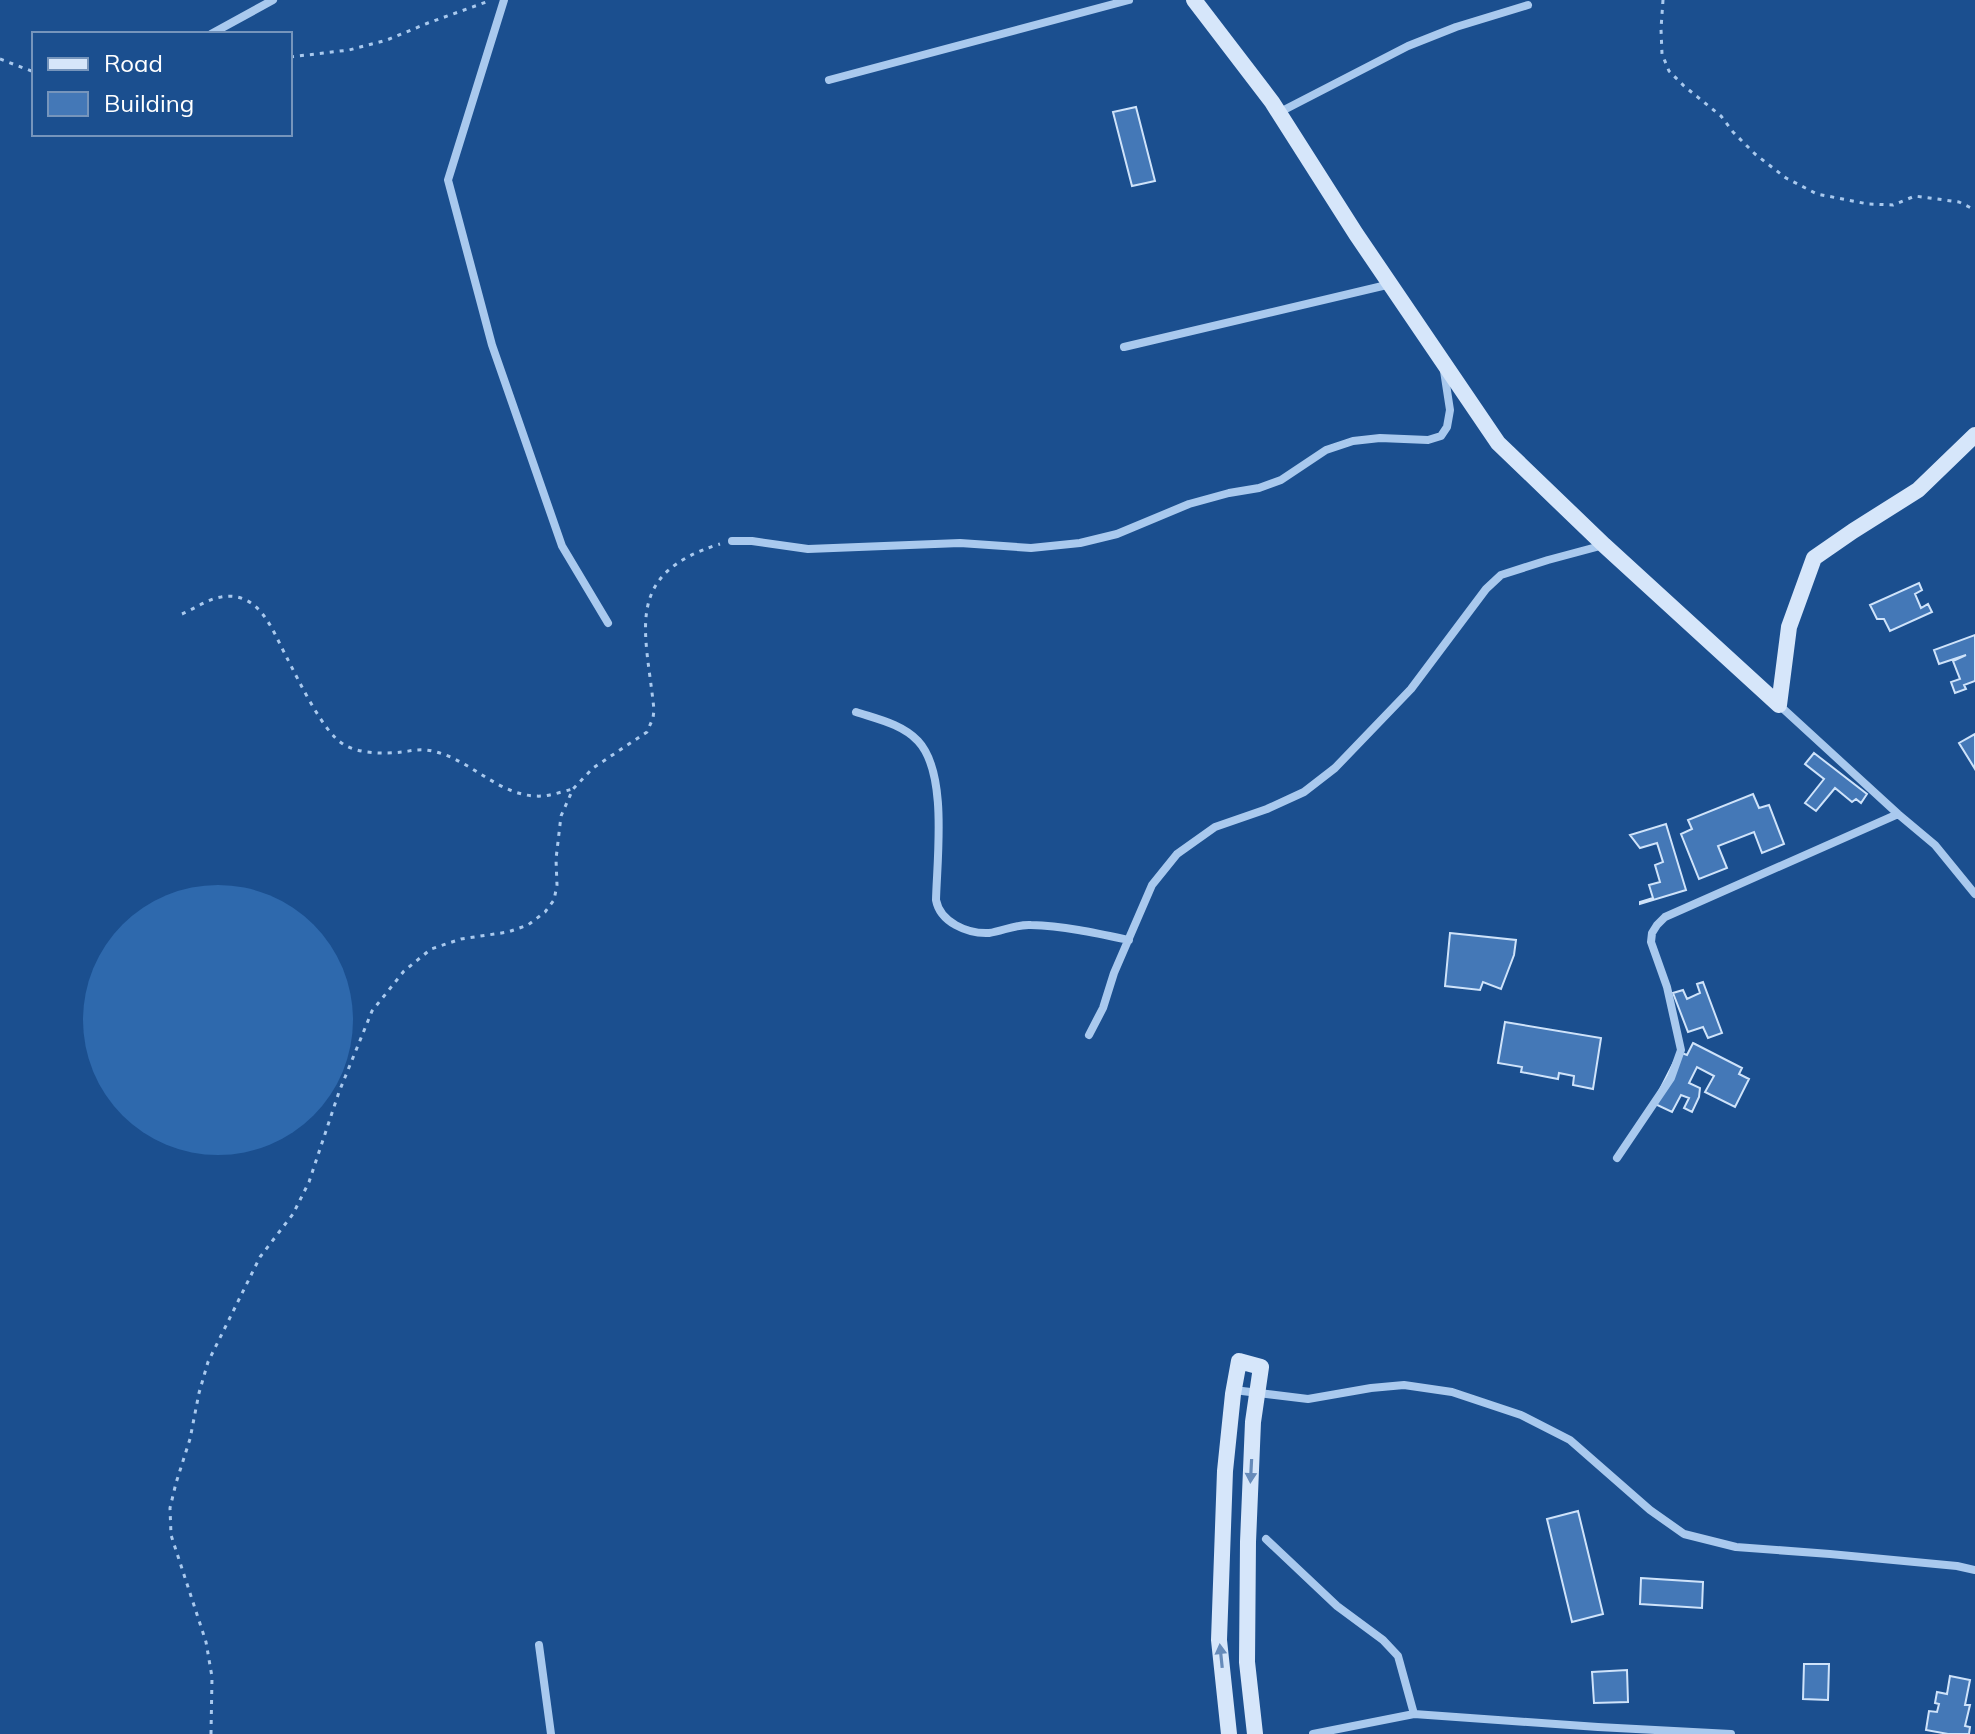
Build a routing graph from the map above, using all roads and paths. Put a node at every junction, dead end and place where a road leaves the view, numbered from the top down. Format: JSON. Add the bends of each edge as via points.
{"nodes":[{"id":1,"x":273,"y":0,"type":"edge"},
{"id":2,"x":492,"y":0,"type":"edge"},
{"id":3,"x":504,"y":0,"type":"edge"},
{"id":4,"x":1129,"y":0,"type":"edge"},
{"id":5,"x":1194,"y":0,"type":"edge"},
{"id":6,"x":1663,"y":0,"type":"edge"},
{"id":7,"x":1528,"y":5,"type":"dead end"},
{"id":8,"x":215,"y":32,"type":"edge"},
{"id":9,"x":292,"y":57,"type":"edge"},
{"id":10,"x":0,"y":59,"type":"edge"},
{"id":11,"x":32,"y":71,"type":"edge"},
{"id":12,"x":829,"y":80,"type":"dead end"},
{"id":13,"x":1278,"y":113,"type":"junction"},
{"id":14,"x":1975,"y":210,"type":"edge"},
{"id":15,"x":1391,"y":284,"type":"junction"},
{"id":16,"x":1124,"y":347,"type":"dead end"},
{"id":17,"x":1442,"y":360,"type":"junction"},
{"id":18,"x":1975,"y":435,"type":"edge"},
{"id":19,"x":732,"y":541,"type":"joint"},
{"id":20,"x":1604,"y":545,"type":"junction"},
{"id":21,"x":182,"y":614,"type":"dead end"},
{"id":22,"x":608,"y":623,"type":"dead end"},
{"id":23,"x":1779,"y":705,"type":"junction"},
{"id":24,"x":856,"y":712,"type":"dead end"},
{"id":25,"x":573,"y":789,"type":"junction"},
{"id":26,"x":1898,"y":814,"type":"junction"},
{"id":27,"x":1975,"y":894,"type":"edge"},
{"id":28,"x":1129,"y":940,"type":"junction"},
{"id":29,"x":1089,"y":1035,"type":"dead end"},
{"id":30,"x":1617,"y":1158,"type":"dead end"},
{"id":31,"x":1233,"y":1390,"type":"junction"},
{"id":32,"x":1258,"y":1394,"type":"junction"},
{"id":33,"x":1266,"y":1539,"type":"dead end"},
{"id":34,"x":1975,"y":1570,"type":"edge"},
{"id":35,"x":539,"y":1645,"type":"dead end"},
{"id":36,"x":1414,"y":1714,"type":"junction"},
{"id":37,"x":211,"y":1734,"type":"edge"},
{"id":38,"x":551,"y":1734,"type":"edge"},
{"id":39,"x":1229,"y":1734,"type":"edge"},
{"id":40,"x":1255,"y":1734,"type":"edge"},
{"id":41,"x":1313,"y":1734,"type":"edge"},
{"id":42,"x":1731,"y":1734,"type":"edge"}],
"edges":[{"from":1,"to":8,"type":"street"},
{"from":2,"to":9,"type":"path","via":[[387,40]]},
{"from":3,"to":22,"type":"street","via":[[448,180],[492,345],[562,546]]},
{"from":4,"to":12,"type":"street"},
{"from":5,"to":13,"type":"street"},
{"from":6,"to":14,"type":"path","via":[[1662,54],[1669,71],[1786,178],[1817,194],[1868,204],[1893,205],[1915,196],[1959,202]]},
{"from":7,"to":13,"type":"street","via":[[1408,46]]},
{"from":10,"to":11,"type":"path"},
{"from":13,"to":15,"type":"street"},
{"from":15,"to":16,"type":"street"},
{"from":15,"to":17,"type":"street"},
{"from":17,"to":19,"type":"street","via":[[1450,410],[1441,436],[1353,441],[1326,450],[1281,480],[1189,504],[1117,534],[1031,548],[960,543],[808,549]]},
{"from":17,"to":20,"type":"street","via":[[1498,443]]},
{"from":18,"to":23,"type":"street","via":[[1918,490],[1814,558],[1789,627]]},
{"from":19,"to":25,"type":"path","via":[[681,561],[658,581],[645,622],[653,718],[647,732],[593,768]]},
{"from":20,"to":23,"type":"street"},
{"from":20,"to":28,"type":"street","via":[[1512,570],[1493,581],[1411,689],[1335,768],[1304,792],[1215,827],[1177,854],[1152,885]]},
{"from":21,"to":25,"type":"path","via":[[221,597],[254,605],[271,623],[326,728],[343,744],[367,752],[442,753],[521,794],[544,796]]},
{"from":23,"to":26,"type":"street"},
{"from":24,"to":28,"type":"street","via":[[897,726],[927,753],[939,810],[936,900],[943,917],[986,933],[1030,924]]},
{"from":25,"to":37,"type":"path","via":[[561,816],[554,900],[545,912],[508,932],[431,949],[404,971],[372,1011],[309,1182],[293,1214],[260,1257],[208,1362],[170,1508],[171,1535],[206,1642],[212,1677]]},
{"from":26,"to":27,"type":"street","via":[[1935,845]]},
{"from":26,"to":30,"type":"street","via":[[1657,925],[1651,942],[1681,1050],[1671,1078]]},
{"from":28,"to":29,"type":"street"},
{"from":31,"to":32,"type":"street"},
{"from":31,"to":32,"type":"street","via":[[1239,1361],[1261,1367]]},
{"from":39,"to":31,"type":"street","one_way":true,"via":[[1219,1640]]},
{"from":32,"to":34,"type":"street","via":[[1308,1399],[1404,1385],[1452,1392],[1521,1415],[1570,1440],[1684,1534],[1736,1547]]},
{"from":32,"to":40,"type":"street","one_way":true,"via":[[1248,1542],[1247,1662]]},
{"from":33,"to":36,"type":"street","via":[[1398,1656]]},
{"from":35,"to":38,"type":"street"},
{"from":36,"to":41,"type":"street"},
{"from":36,"to":42,"type":"street"}]}
